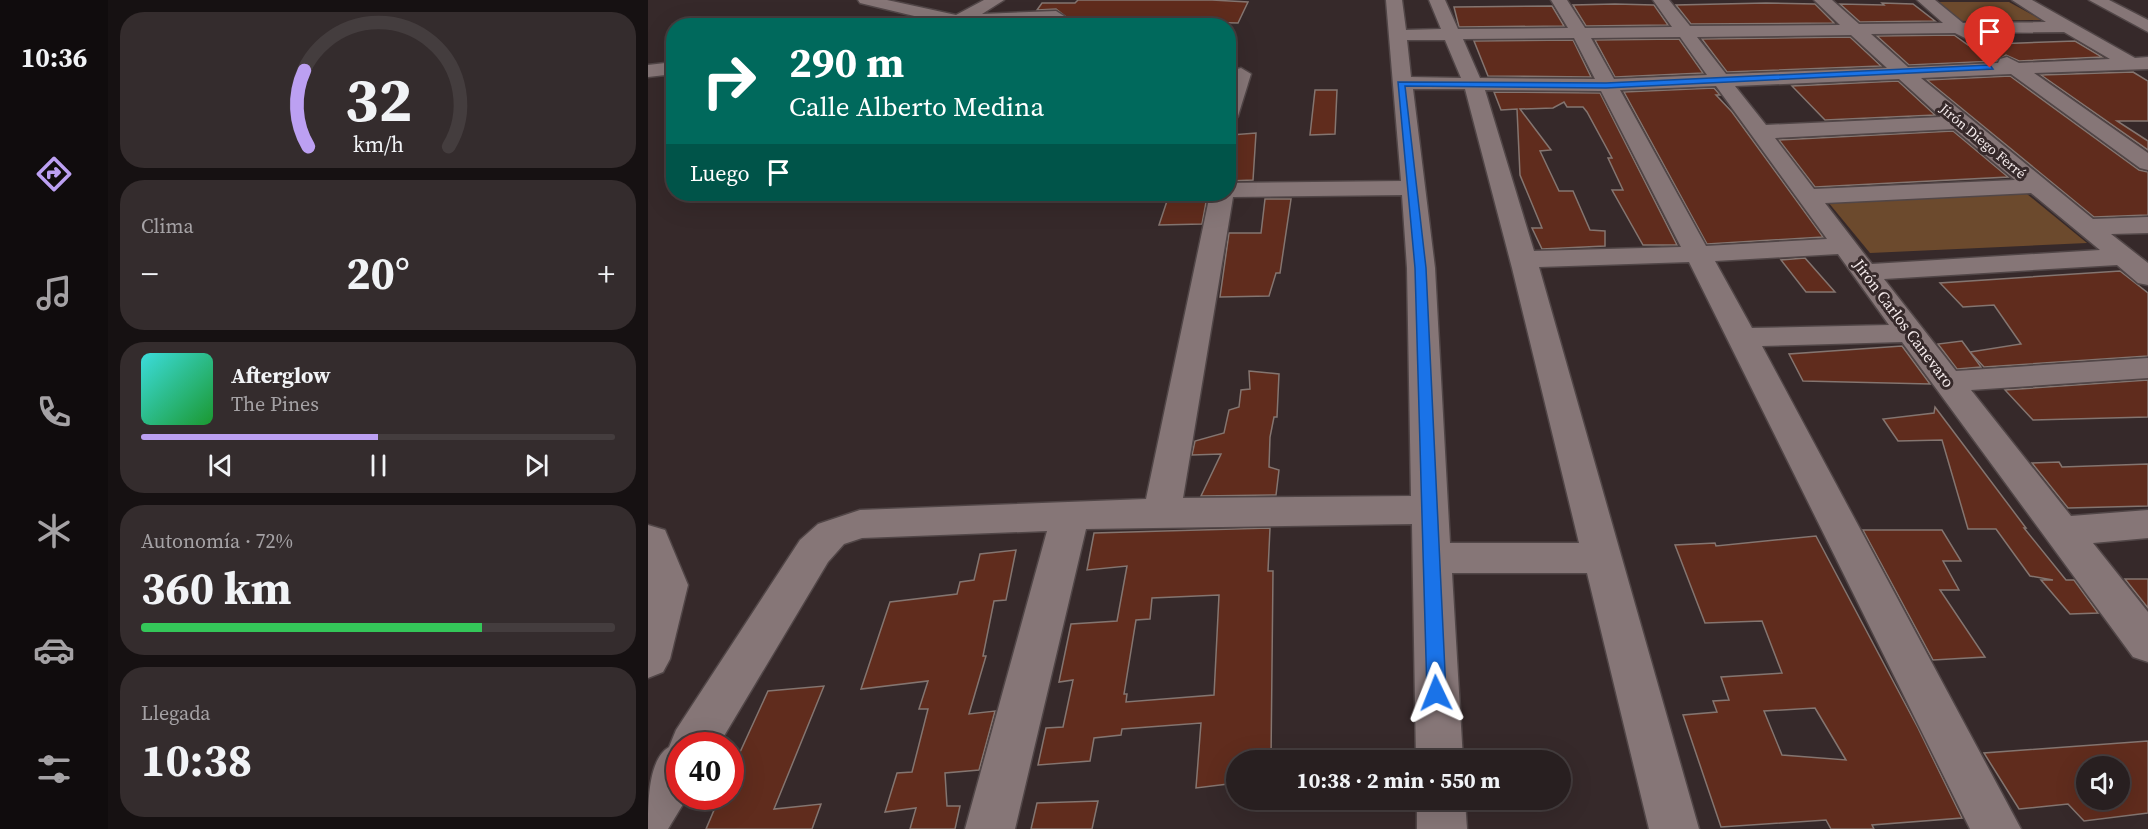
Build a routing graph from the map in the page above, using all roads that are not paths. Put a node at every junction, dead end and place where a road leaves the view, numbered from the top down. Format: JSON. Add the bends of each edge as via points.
{"nodes":[{"id":1,"x":866,"y":0,"type":"edge"},
{"id":2,"x":996,"y":0,"type":"edge"},
{"id":3,"x":1071,"y":0,"type":"edge"},
{"id":4,"x":1394,"y":0,"type":"edge"},
{"id":5,"x":1437,"y":0,"type":"edge"},
{"id":6,"x":1559,"y":0,"type":"edge"},
{"id":7,"x":1661,"y":0,"type":"edge"},
{"id":8,"x":1822,"y":0,"type":"edge"},
{"id":9,"x":1925,"y":0,"type":"edge"},
{"id":10,"x":2020,"y":0,"type":"edge"},
{"id":11,"x":2097,"y":0,"type":"edge"},
{"id":12,"x":945,"y":18,"type":"edge"},
{"id":13,"x":963,"y":18,"type":"edge"},
{"id":14,"x":1055,"y":18,"type":"edge"},
{"id":15,"x":2065,"y":27,"type":"junction"},
{"id":16,"x":2148,"y":27,"type":"edge"},
{"id":17,"x":1958,"y":28,"type":"junction"},
{"id":18,"x":1855,"y":29,"type":"junction"},
{"id":19,"x":1687,"y":32,"type":"junction"},
{"id":20,"x":1580,"y":33,"type":"junction"},
{"id":21,"x":1397,"y":35,"type":"junction"},
{"id":22,"x":1451,"y":35,"type":"junction"},
{"id":23,"x":2139,"y":63,"type":"edge"},
{"id":24,"x":2012,"y":67,"type":"junction"},
{"id":25,"x":666,"y":69,"type":"edge"},
{"id":26,"x":648,"y":71,"type":"edge"},
{"id":27,"x":1903,"y":71,"type":"junction"},
{"id":28,"x":1241,"y":74,"type":"dead end"},
{"id":29,"x":2148,"y":74,"type":"edge"},
{"id":30,"x":1719,"y":79,"type":"junction"},
{"id":31,"x":1401,"y":83,"type":"junction"},
{"id":32,"x":1606,"y":85,"type":"junction"},
{"id":33,"x":1474,"y":86,"type":"junction"},
{"id":34,"x":1236,"y":90,"type":"edge"},
{"id":35,"x":1959,"y":122,"type":"junction"},
{"id":36,"x":1762,"y":132,"type":"junction"},
{"id":37,"x":2148,"y":163,"type":"edge"},
{"id":38,"x":2037,"y":186,"type":"junction"},
{"id":39,"x":1411,"y":188,"type":"junction"},
{"id":40,"x":1236,"y":190,"type":"edge"},
{"id":41,"x":1810,"y":196,"type":"junction"},
{"id":42,"x":1221,"y":201,"type":"edge"},
{"id":43,"x":2148,"y":225,"type":"edge"},
{"id":44,"x":2088,"y":227,"type":"junction"},
{"id":45,"x":1846,"y":246,"type":"junction"},
{"id":46,"x":1698,"y":254,"type":"junction"},
{"id":47,"x":2123,"y":256,"type":"junction"},
{"id":48,"x":1523,"y":259,"type":"junction"},
{"id":49,"x":1866,"y":272,"type":"junction"},
{"id":50,"x":2148,"y":277,"type":"edge"},
{"id":51,"x":1910,"y":333,"type":"junction"},
{"id":52,"x":1742,"y":338,"type":"junction"},
{"id":53,"x":2148,"y":368,"type":"edge"},
{"id":54,"x":1948,"y":382,"type":"junction"},
{"id":55,"x":1430,"y":510,"type":"junction"},
{"id":56,"x":1162,"y":512,"type":"junction"},
{"id":57,"x":1070,"y":516,"type":"junction"},
{"id":58,"x":2148,"y":524,"type":"edge"},
{"id":59,"x":2060,"y":531,"type":"junction"},
{"id":60,"x":648,"y":540,"type":"edge"},
{"id":61,"x":1431,"y":558,"type":"junction"},
{"id":62,"x":1602,"y":558,"type":"junction"},
{"id":63,"x":2148,"y":644,"type":"edge"},
{"id":64,"x":648,"y":659,"type":"edge"},
{"id":65,"x":701,"y":732,"type":"edge"},
{"id":66,"x":1439,"y":750,"type":"edge"},
{"id":67,"x":666,"y":787,"type":"edge"},
{"id":68,"x":1441,"y":810,"type":"edge"},
{"id":69,"x":648,"y":816,"type":"edge"},
{"id":70,"x":990,"y":829,"type":"edge"},
{"id":71,"x":1442,"y":829,"type":"edge"},
{"id":72,"x":1674,"y":829,"type":"edge"},
{"id":73,"x":1996,"y":829,"type":"edge"}],
"edges":[{"from":1,"to":12,"type":"street"},
{"from":2,"to":13,"type":"street"},
{"from":3,"to":14,"type":"street"},
{"from":4,"to":21,"type":"street"},
{"from":5,"to":22,"type":"street"},
{"from":6,"to":20,"type":"street"},
{"from":7,"to":19,"type":"street","name":"Jirón Carlos Canevaro"},
{"from":8,"to":18,"type":"street","name":"Jirón Diego Ferré"},
{"from":9,"to":17,"type":"street"},
{"from":10,"to":15,"type":"street"},
{"from":11,"to":16,"type":"street"},
{"from":15,"to":17,"type":"street"},
{"from":15,"to":23,"type":"street"},
{"from":17,"to":18,"type":"street"},
{"from":17,"to":24,"type":"street"},
{"from":18,"to":19,"type":"street"},
{"from":18,"to":27,"type":"street","name":"Jirón Diego Ferré"},
{"from":19,"to":20,"type":"street"},
{"from":19,"to":30,"type":"street","name":"Jirón Carlos Canevaro"},
{"from":20,"to":22,"type":"street"},
{"from":20,"to":32,"type":"street"},
{"from":21,"to":22,"type":"street"},
{"from":21,"to":31,"type":"street"},
{"from":22,"to":33,"type":"street"},
{"from":23,"to":24,"type":"street"},
{"from":23,"to":29,"type":"street"},
{"from":24,"to":27,"type":"street"},
{"from":24,"to":37,"type":"street"},
{"from":25,"to":26,"type":"street"},
{"from":27,"to":30,"type":"street"},
{"from":27,"to":35,"type":"street","name":"Jirón Diego Ferré"},
{"from":28,"to":34,"type":"street"},
{"from":30,"to":32,"type":"street"},
{"from":30,"to":36,"type":"street","name":"Jirón Carlos Canevaro"},
{"from":31,"to":33,"type":"street"},
{"from":31,"to":39,"type":"street"},
{"from":32,"to":33,"type":"street"},
{"from":32,"to":46,"type":"street"},
{"from":33,"to":48,"type":"street"},
{"from":35,"to":36,"type":"street"},
{"from":35,"to":38,"type":"street","name":"Jirón Diego Ferré"},
{"from":36,"to":41,"type":"street","name":"Jirón Carlos Canevaro"},
{"from":38,"to":41,"type":"street"},
{"from":38,"to":44,"type":"street","name":"Jirón Diego Ferré"},
{"from":39,"to":40,"type":"street"},
{"from":39,"to":55,"type":"street","via":[[1420,268]]},
{"from":41,"to":45,"type":"street","name":"Jirón Carlos Canevaro"},
{"from":42,"to":56,"type":"street"},
{"from":43,"to":44,"type":"street"},
{"from":44,"to":47,"type":"street","name":"Jirón Diego Ferré"},
{"from":45,"to":46,"type":"street"},
{"from":45,"to":49,"type":"street","name":"Jirón Carlos Canevaro"},
{"from":46,"to":48,"type":"street"},
{"from":46,"to":52,"type":"street"},
{"from":47,"to":49,"type":"street"},
{"from":47,"to":50,"type":"street","name":"Jirón Diego Ferré"},
{"from":48,"to":62,"type":"street"},
{"from":49,"to":51,"type":"street","name":"Jirón Carlos Canevaro"},
{"from":51,"to":52,"type":"street"},
{"from":51,"to":54,"type":"street","name":"Jirón Carlos Canevaro"},
{"from":52,"to":73,"type":"street"},
{"from":53,"to":54,"type":"street"},
{"from":54,"to":59,"type":"street","name":"Jirón Carlos Canevaro"},
{"from":55,"to":56,"type":"street"},
{"from":55,"to":61,"type":"street"},
{"from":56,"to":57,"type":"street"},
{"from":57,"to":65,"type":"street","via":[[860,524],[831,534],[814,551]]},
{"from":57,"to":70,"type":"street"},
{"from":58,"to":59,"type":"street"},
{"from":59,"to":63,"type":"street","name":"Jirón Carlos Canevaro"},
{"from":60,"to":64,"type":"street","via":[[652,540],[668,585]]},
{"from":61,"to":62,"type":"street"},
{"from":61,"to":66,"type":"street"},
{"from":62,"to":72,"type":"street"},
{"from":67,"to":69,"type":"street"},
{"from":68,"to":71,"type":"street"}]}
